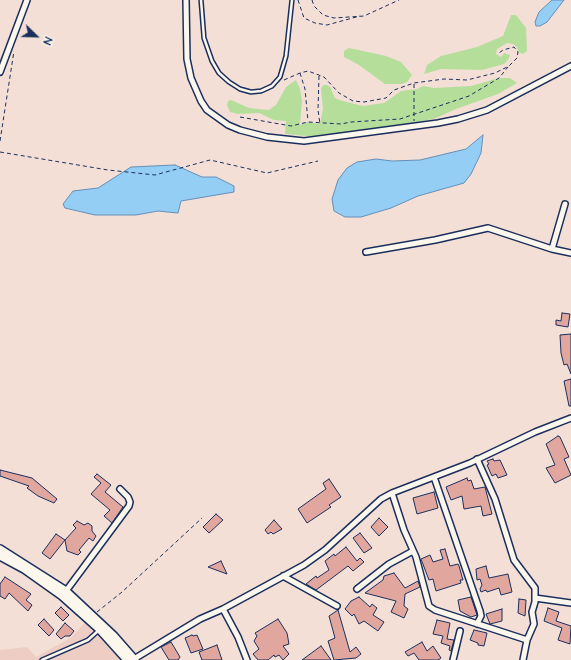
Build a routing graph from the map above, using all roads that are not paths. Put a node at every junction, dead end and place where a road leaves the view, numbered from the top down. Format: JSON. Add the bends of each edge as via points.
{"nodes":[{"id":1,"x":27,"y":0,"type":"edge"},
{"id":2,"x":186,"y":0,"type":"edge"},
{"id":3,"x":202,"y":0,"type":"edge"},
{"id":4,"x":292,"y":0,"type":"edge"},
{"id":5,"x":571,"y":66,"type":"edge"},
{"id":6,"x":0,"y":72,"type":"edge"},
{"id":7,"x":564,"y":204,"type":"dead end"},
{"id":8,"x":552,"y":249,"type":"junction"},
{"id":9,"x":366,"y":252,"type":"dead end"},
{"id":10,"x":571,"y":252,"type":"edge"},
{"id":11,"x":571,"y":418,"type":"edge"},
{"id":12,"x":477,"y":459,"type":"junction"},
{"id":13,"x":434,"y":477,"type":"junction"},
{"id":14,"x":120,"y":489,"type":"dead end"},
{"id":15,"x":392,"y":493,"type":"junction"},
{"id":16,"x":0,"y":549,"type":"edge"},
{"id":17,"x":413,"y":551,"type":"junction"},
{"id":18,"x":0,"y":556,"type":"edge"},
{"id":19,"x":283,"y":576,"type":"junction"},
{"id":20,"x":357,"y":589,"type":"dead end"},
{"id":21,"x":66,"y":591,"type":"junction"},
{"id":22,"x":535,"y":598,"type":"junction"},
{"id":23,"x":571,"y":603,"type":"edge"},
{"id":24,"x":337,"y":606,"type":"dead end"},
{"id":25,"x":223,"y":609,"type":"junction"},
{"id":26,"x":477,"y":624,"type":"junction"},
{"id":27,"x":99,"y":629,"type":"junction"},
{"id":28,"x":460,"y":631,"type":"dead end"},
{"id":29,"x":527,"y":640,"type":"junction"},
{"id":30,"x":42,"y":660,"type":"edge"},
{"id":31,"x":132,"y":660,"type":"edge"},
{"id":32,"x":247,"y":660,"type":"edge"},
{"id":33,"x":453,"y":660,"type":"edge"},
{"id":34,"x":523,"y":660,"type":"edge"}],
"edges":[{"from":1,"to":6,"type":"street"},
{"from":2,"to":5,"type":"street","via":[[187,59],[191,78],[201,101],[207,110],[228,125],[254,134],[304,141],[438,123],[487,110]]},
{"from":3,"to":4,"type":"lane","via":[[204,38],[219,73],[247,92],[261,91],[276,84],[284,68]]},
{"from":7,"to":8,"type":"street"},
{"from":8,"to":9,"type":"street","via":[[488,228]]},
{"from":8,"to":10,"type":"street"},
{"from":11,"to":12,"type":"street"},
{"from":12,"to":13,"type":"street"},
{"from":12,"to":22,"type":"street","via":[[495,499],[514,560],[535,588]]},
{"from":13,"to":15,"type":"street"},
{"from":13,"to":26,"type":"street","via":[[480,611],[481,616]]},
{"from":14,"to":21,"type":"street","via":[[128,497],[129,506]]},
{"from":15,"to":17,"type":"street"},
{"from":15,"to":19,"type":"street","via":[[381,499],[326,550]]},
{"from":16,"to":21,"type":"main road"},
{"from":17,"to":20,"type":"street","via":[[389,564]]},
{"from":17,"to":26,"type":"street","via":[[421,571],[429,606]]},
{"from":18,"to":27,"type":"main road","via":[[62,596]]},
{"from":19,"to":24,"type":"street"},
{"from":19,"to":25,"type":"street"},
{"from":21,"to":31,"type":"main road","via":[[93,615]]},
{"from":22,"to":23,"type":"street"},
{"from":22,"to":29,"type":"street","via":[[532,612],[534,624]]},
{"from":25,"to":31,"type":"street","via":[[200,619]]},
{"from":25,"to":32,"type":"street"},
{"from":26,"to":29,"type":"street"},
{"from":27,"to":30,"type":"lane","via":[[88,640]]},
{"from":27,"to":31,"type":"main road"},
{"from":28,"to":33,"type":"street"},
{"from":29,"to":34,"type":"street"}]}
